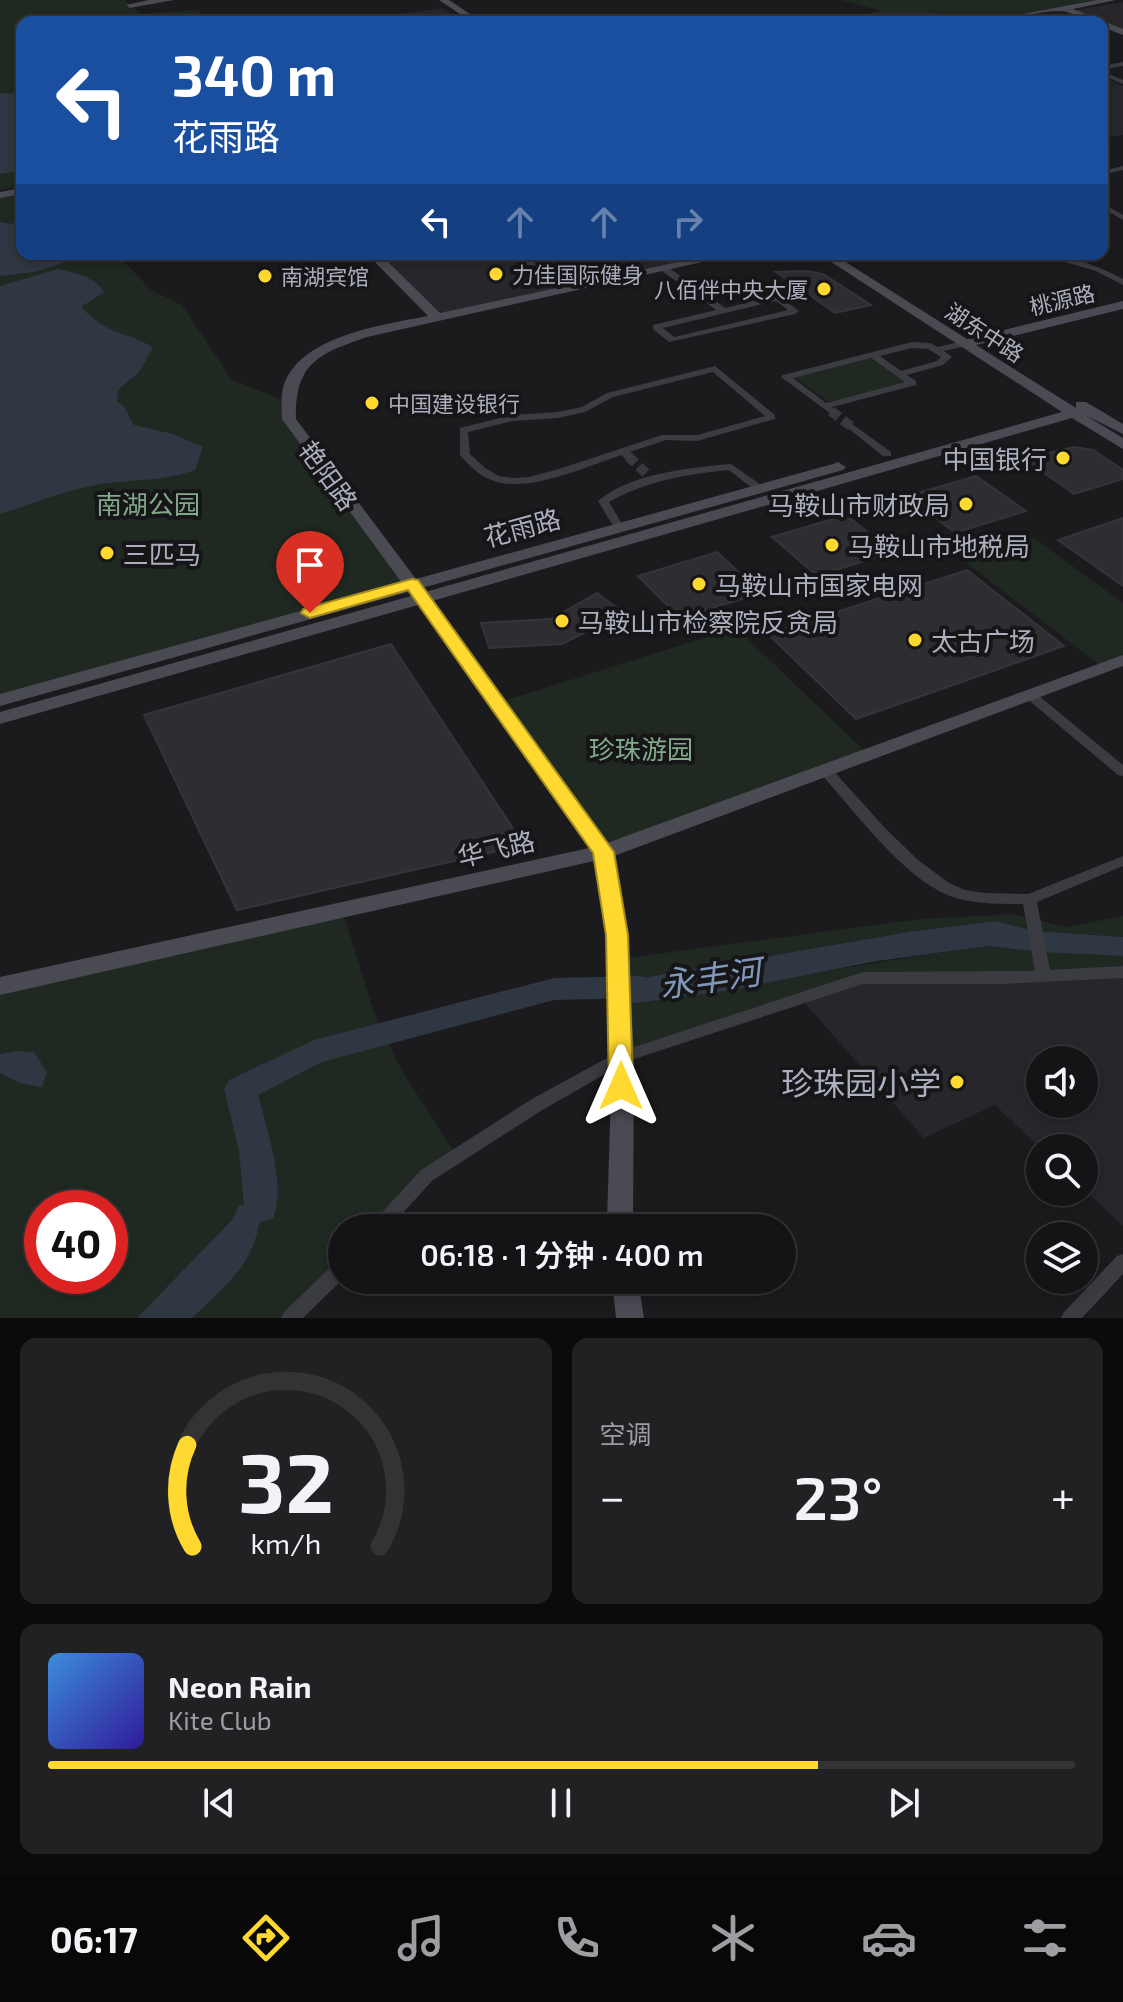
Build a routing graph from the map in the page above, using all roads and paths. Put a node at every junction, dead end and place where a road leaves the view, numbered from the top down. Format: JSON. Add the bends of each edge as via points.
{"nodes":[{"id":1,"x":170,"y":0,"type":"edge"},
{"id":2,"x":429,"y":0,"type":"edge"},
{"id":3,"x":443,"y":0,"type":"edge"},
{"id":4,"x":1112,"y":0,"type":"edge"},
{"id":5,"x":1123,"y":2,"type":"edge"},
{"id":6,"x":130,"y":5,"type":"dead end"},
{"id":7,"x":1064,"y":12,"type":"junction"},
{"id":8,"x":454,"y":16,"type":"edge"},
{"id":9,"x":468,"y":16,"type":"edge"},
{"id":10,"x":1019,"y":16,"type":"edge"},
{"id":11,"x":1040,"y":16,"type":"edge"},
{"id":12,"x":1072,"y":16,"type":"edge"},
{"id":13,"x":1077,"y":16,"type":"edge"},
{"id":14,"x":379,"y":260,"type":"edge"},
{"id":15,"x":525,"y":260,"type":"edge"},
{"id":16,"x":705,"y":260,"type":"edge"},
{"id":17,"x":834,"y":260,"type":"edge"},
{"id":18,"x":851,"y":260,"type":"edge"},
{"id":19,"x":1064,"y":260,"type":"edge"},
{"id":20,"x":665,"y":269,"type":"junction"},
{"id":21,"x":1123,"y":282,"type":"edge"},
{"id":22,"x":563,"y":291,"type":"junction"},
{"id":23,"x":1123,"y":305,"type":"edge"},
{"id":24,"x":723,"y":311,"type":"junction"},
{"id":25,"x":437,"y":318,"type":"junction"},
{"id":26,"x":978,"y":340,"type":"junction"},
{"id":27,"x":963,"y":344,"type":"junction"},
{"id":28,"x":937,"y":350,"type":"junction"},
{"id":29,"x":872,"y":355,"type":"junction"},
{"id":30,"x":900,"y":374,"type":"junction"},
{"id":31,"x":1073,"y":407,"type":"junction"},
{"id":32,"x":852,"y":427,"type":"tunnel mouth"},
{"id":33,"x":1123,"y":430,"type":"edge"},
{"id":34,"x":1123,"y":445,"type":"edge"},
{"id":35,"x":626,"y":454,"type":"joint"},
{"id":36,"x":887,"y":454,"type":"junction"},
{"id":37,"x":760,"y":489,"type":"junction"},
{"id":38,"x":619,"y":527,"type":"junction"},
{"id":39,"x":417,"y":591,"type":"junction"},
{"id":40,"x":1123,"y":660,"type":"edge"},
{"id":41,"x":1029,"y":694,"type":"junction"},
{"id":42,"x":0,"y":700,"type":"edge"},
{"id":43,"x":0,"y":718,"type":"edge"},
{"id":44,"x":825,"y":770,"type":"junction"},
{"id":45,"x":1123,"y":772,"type":"edge"},
{"id":46,"x":603,"y":852,"type":"junction"},
{"id":47,"x":1123,"y":861,"type":"edge"},
{"id":48,"x":1029,"y":899,"type":"junction"},
{"id":49,"x":1123,"y":972,"type":"edge"},
{"id":50,"x":1044,"y":976,"type":"junction"},
{"id":51,"x":0,"y":986,"type":"edge"},
{"id":52,"x":622,"y":1057,"type":"junction"},
{"id":53,"x":391,"y":1214,"type":"edge"},
{"id":54,"x":620,"y":1214,"type":"edge"},
{"id":55,"x":1123,"y":1262,"type":"edge"},
{"id":56,"x":328,"y":1281,"type":"edge"},
{"id":57,"x":627,"y":1294,"type":"edge"},
{"id":58,"x":290,"y":1318,"type":"edge"},
{"id":59,"x":630,"y":1318,"type":"edge"},
{"id":60,"x":1070,"y":1318,"type":"edge"}],
"edges":[{"from":1,"to":6,"type":"street"},
{"from":2,"to":8,"type":"street"},
{"from":3,"to":9,"type":"street"},
{"from":4,"to":10,"type":"street"},
{"from":5,"to":7,"type":"street"},
{"from":7,"to":11,"type":"street"},
{"from":7,"to":12,"type":"street"},
{"from":7,"to":13,"type":"street"},
{"from":14,"to":25,"type":"street"},
{"from":15,"to":22,"type":"street"},
{"from":16,"to":20,"type":"street","name":"艳阳路"},
{"from":17,"to":27,"type":"street","name":"湖东中路"},
{"from":18,"to":26,"type":"street","name":"湖东中路"},
{"from":19,"to":21,"type":"street"},
{"from":20,"to":22,"type":"street","name":"艳阳路"},
{"from":20,"to":24,"type":"street"},
{"from":22,"to":25,"type":"street","name":"艳阳路"},
{"from":23,"to":26,"type":"street","name":"桃源路"},
{"from":24,"to":24,"type":"street","via":[[656,327],[672,340],[795,311],[777,298]]},
{"from":25,"to":39,"type":"street","name":"艳阳路","via":[[359,335],[319,351],[296,370],[285,401],[289,419]]},
{"from":26,"to":27,"type":"street","name":"桃源路"},
{"from":26,"to":31,"type":"street","name":"湖东中路"},
{"from":27,"to":28,"type":"street"},
{"from":27,"to":31,"type":"street","name":"湖东中路"},
{"from":28,"to":29,"type":"street","via":[[912,345]]},
{"from":28,"to":30,"type":"street","via":[[947,357],[940,363]]},
{"from":29,"to":30,"type":"street"},
{"from":29,"to":30,"type":"street","via":[[786,377],[828,409],[913,383]]},
{"from":31,"to":33,"type":"street","name":"湖东中路"},
{"from":31,"to":34,"type":"street","name":"湖东中路"},
{"from":31,"to":36,"type":"street","name":"花雨路"},
{"from":31,"to":39,"type":"street"},
{"from":32,"to":36,"type":"street"},
{"from":35,"to":35,"type":"street","via":[[665,437],[697,438],[772,417],[715,369],[610,395],[585,409],[463,430],[465,455],[502,481],[533,481]]},
{"from":36,"to":37,"type":"street","name":"花雨路"},
{"from":37,"to":38,"type":"street","name":"花雨路"},
{"from":37,"to":38,"type":"street","via":[[731,467],[650,476],[603,501]]},
{"from":38,"to":39,"type":"street","name":"花雨路"},
{"from":39,"to":42,"type":"street","name":"花雨路"},
{"from":39,"to":43,"type":"street"},
{"from":39,"to":46,"type":"street","name":"艳阳路"},
{"from":40,"to":41,"type":"street","name":"华飞路"},
{"from":41,"to":44,"type":"street","name":"华飞路"},
{"from":41,"to":45,"type":"street"},
{"from":44,"to":46,"type":"street","name":"华飞路"},
{"from":44,"to":48,"type":"street","via":[[945,888],[987,899]]},
{"from":46,"to":51,"type":"street","name":"华飞路"},
{"from":46,"to":52,"type":"street","name":"艳阳路","via":[[617,935]]},
{"from":47,"to":48,"type":"street"},
{"from":48,"to":50,"type":"street"},
{"from":49,"to":50,"type":"street"},
{"from":50,"to":52,"type":"street","via":[[863,978]]},
{"from":52,"to":53,"type":"street","via":[[427,1175]]},
{"from":52,"to":54,"type":"street","name":"艳阳路"},
{"from":55,"to":60,"type":"street"},
{"from":56,"to":58,"type":"street"},
{"from":57,"to":59,"type":"street"}]}
